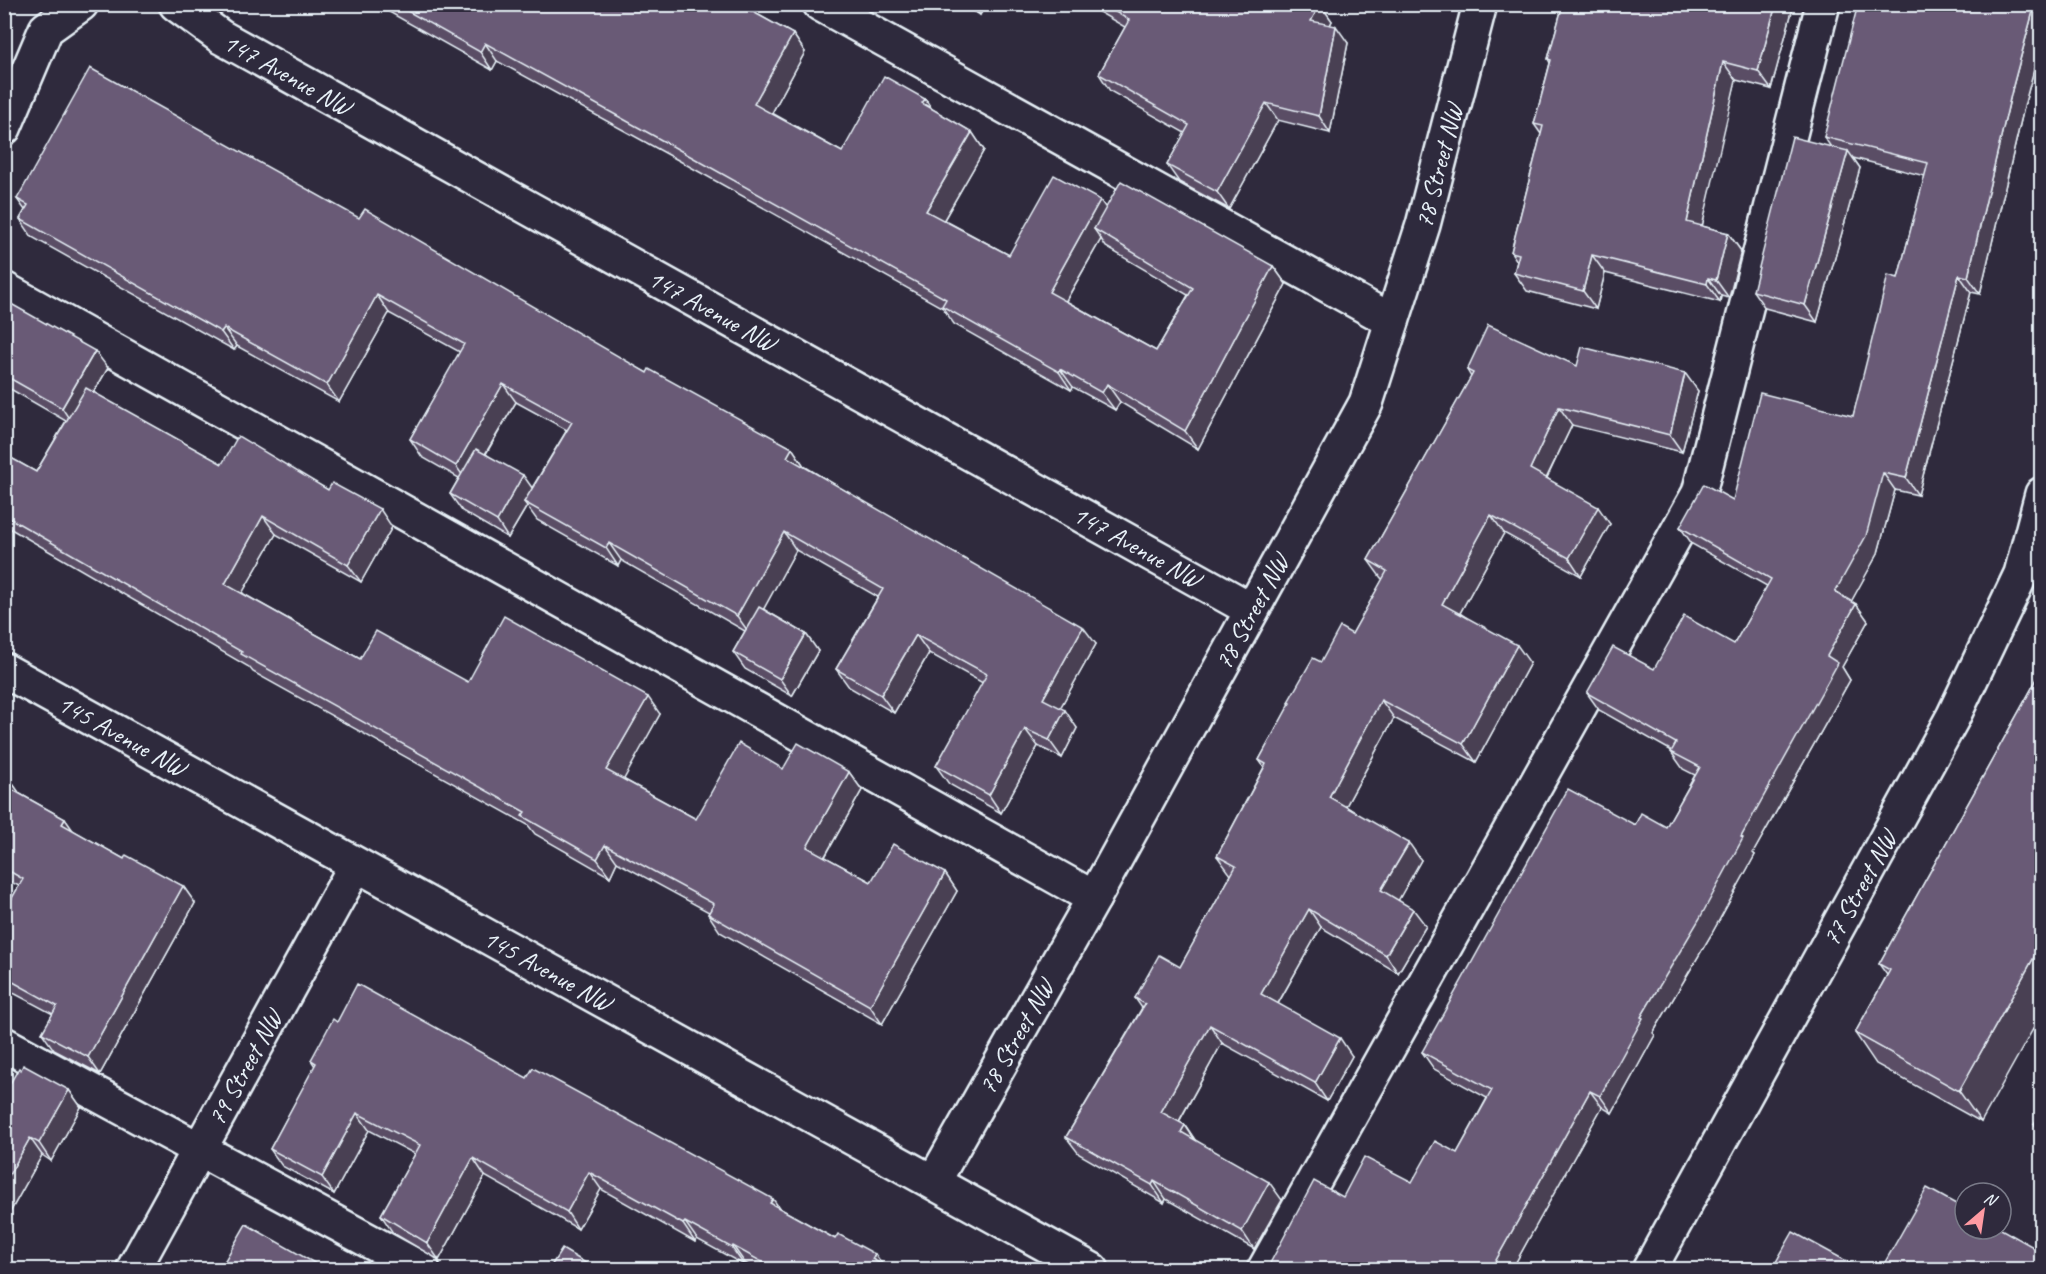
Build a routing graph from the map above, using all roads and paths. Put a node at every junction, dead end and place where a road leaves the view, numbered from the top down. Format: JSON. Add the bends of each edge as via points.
{"nodes":[{"id":1,"x":81,"y":4,"type":"edge"},
{"id":2,"x":177,"y":4,"type":"edge"},
{"id":3,"x":820,"y":4,"type":"edge"},
{"id":4,"x":1480,"y":4,"type":"edge"},
{"id":5,"x":1823,"y":4,"type":"edge"},
{"id":6,"x":4,"y":128,"type":"edge"},
{"id":7,"x":4,"y":289,"type":"edge"},
{"id":8,"x":1392,"y":321,"type":"junction"},
{"id":9,"x":2042,"y":494,"type":"edge"},
{"id":10,"x":1252,"y":610,"type":"junction"},
{"id":11,"x":4,"y":670,"type":"edge"},
{"id":12,"x":356,"y":865,"type":"junction"},
{"id":13,"x":1094,"y":898,"type":"junction"},
{"id":14,"x":4,"y":1044,"type":"edge"},
{"id":15,"x":199,"y":1150,"type":"junction"},
{"id":16,"x":934,"y":1181,"type":"junction"},
{"id":17,"x":133,"y":1269,"type":"edge"},
{"id":18,"x":423,"y":1269,"type":"edge"},
{"id":19,"x":1092,"y":1269,"type":"edge"},
{"id":20,"x":1264,"y":1269,"type":"edge"},
{"id":21,"x":1649,"y":1269,"type":"edge"}],
"edges":[{"from":1,"to":6,"type":"street","via":[[46,29]]},
{"from":2,"to":10,"type":"street","name":"147 Avenue NW","via":[[221,37]]},
{"from":3,"to":8,"type":"street"},
{"from":4,"to":8,"type":"street","name":"78 Street NW","via":[[1423,225]]},
{"from":5,"to":20,"type":"street","via":[[1699,493]]},
{"from":7,"to":13,"type":"street"},
{"from":8,"to":10,"type":"street","name":"78 Street NW","via":[[1366,403]]},
{"from":9,"to":21,"type":"street","name":"77 Street NW","via":[[2020,574],[1953,717]]},
{"from":10,"to":13,"type":"street","name":"78 Street NW"},
{"from":11,"to":12,"type":"street","name":"145 Avenue NW"},
{"from":12,"to":15,"type":"street","name":"79 Street NW"},
{"from":12,"to":16,"type":"street","name":"145 Avenue NW"},
{"from":13,"to":16,"type":"street","name":"78 Street NW"},
{"from":14,"to":15,"type":"street"},
{"from":15,"to":17,"type":"street","name":"79 Street NW"},
{"from":15,"to":18,"type":"street"},
{"from":16,"to":19,"type":"street","name":"145 Avenue NW"}]}
